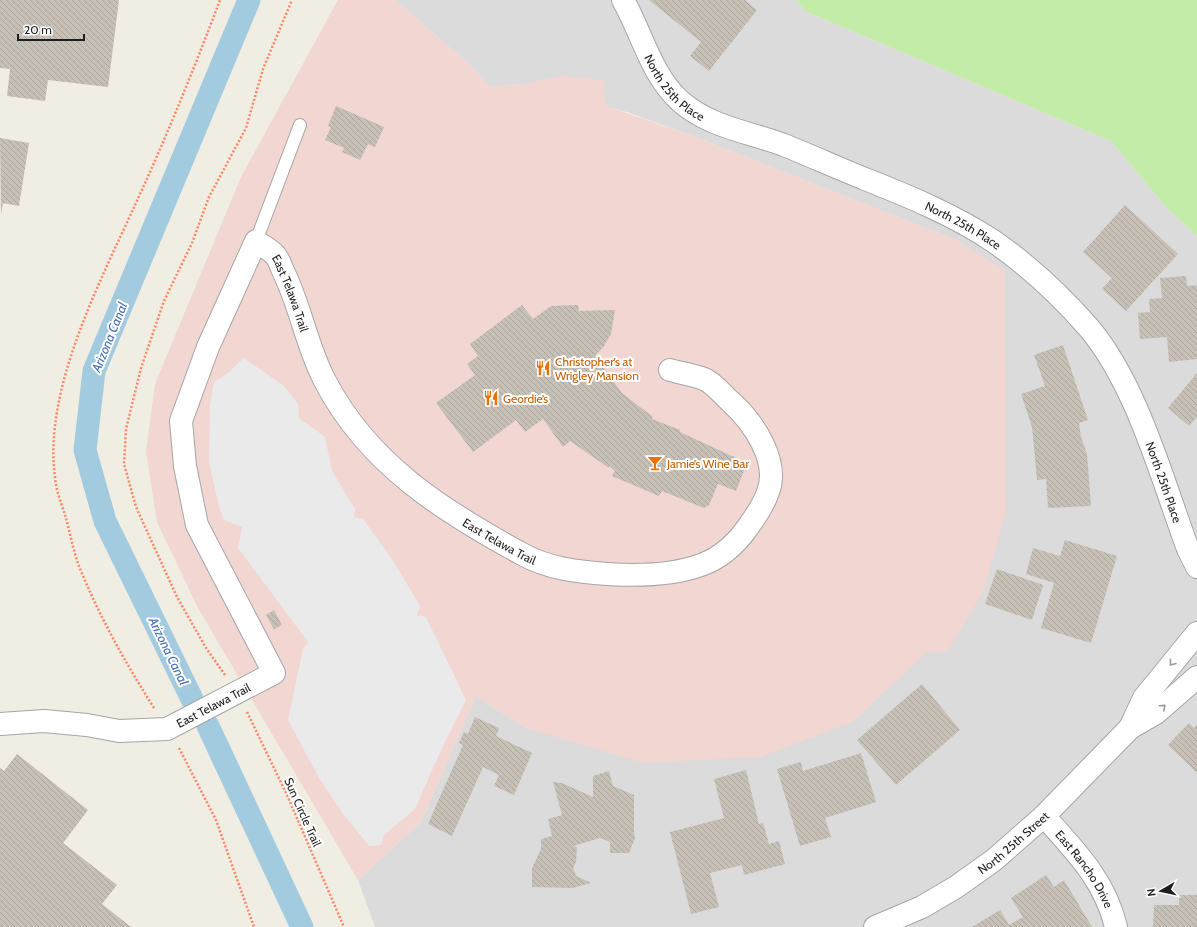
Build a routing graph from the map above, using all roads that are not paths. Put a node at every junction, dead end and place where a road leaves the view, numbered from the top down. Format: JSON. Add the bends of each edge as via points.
{"nodes":[{"id":1,"x":623,"y":0,"type":"edge"},
{"id":2,"x":300,"y":125,"type":"dead end"},
{"id":3,"x":256,"y":241,"type":"junction"},
{"id":4,"x":670,"y":370,"type":"dead end"},
{"id":5,"x":1197,"y":567,"type":"edge"},
{"id":6,"x":1197,"y":633,"type":"edge"},
{"id":7,"x":1197,"y":676,"type":"edge"},
{"id":8,"x":0,"y":724,"type":"edge"},
{"id":9,"x":1130,"y":728,"type":"junction"},
{"id":10,"x":1044,"y":816,"type":"junction"},
{"id":11,"x":875,"y":927,"type":"edge"},
{"id":12,"x":1116,"y":927,"type":"edge"}],
"edges":[{"from":1,"to":5,"type":"street","name":"North 25th Place","via":[[667,86],[680,101],[701,117],[783,145],[952,218],[1010,253],[1054,292],[1090,329],[1114,366],[1142,421],[1188,549]]},
{"from":2,"to":3,"type":"lane"},
{"from":3,"to":4,"type":"street","name":"East Telawa Trail","via":[[275,254],[295,296],[312,352],[325,381],[351,423],[375,453],[438,504],[524,555],[564,569],[622,575],[693,568],[721,555],[737,542],[755,518],[769,491],[770,480],[766,450],[757,431],[745,415],[706,380]]},
{"from":3,"to":8,"type":"street","name":"East Telawa Trail","via":[[208,347],[181,421],[185,466],[197,525],[274,673],[235,702],[172,727],[119,731],[44,721]]},
{"from":6,"to":9,"type":"street","name":"North 25th Street","one_way":true,"via":[[1144,698]]},
{"from":9,"to":7,"type":"street","name":"North 25th Street","one_way":true,"via":[[1156,713]]},
{"from":9,"to":10,"type":"street","name":"North 25th Street"},
{"from":10,"to":11,"type":"street","name":"North 25th Street","via":[[994,860],[956,887],[922,907]]},
{"from":10,"to":12,"type":"street","name":"East Rancho Drive","via":[[1076,851],[1101,886],[1112,910]]}]}
